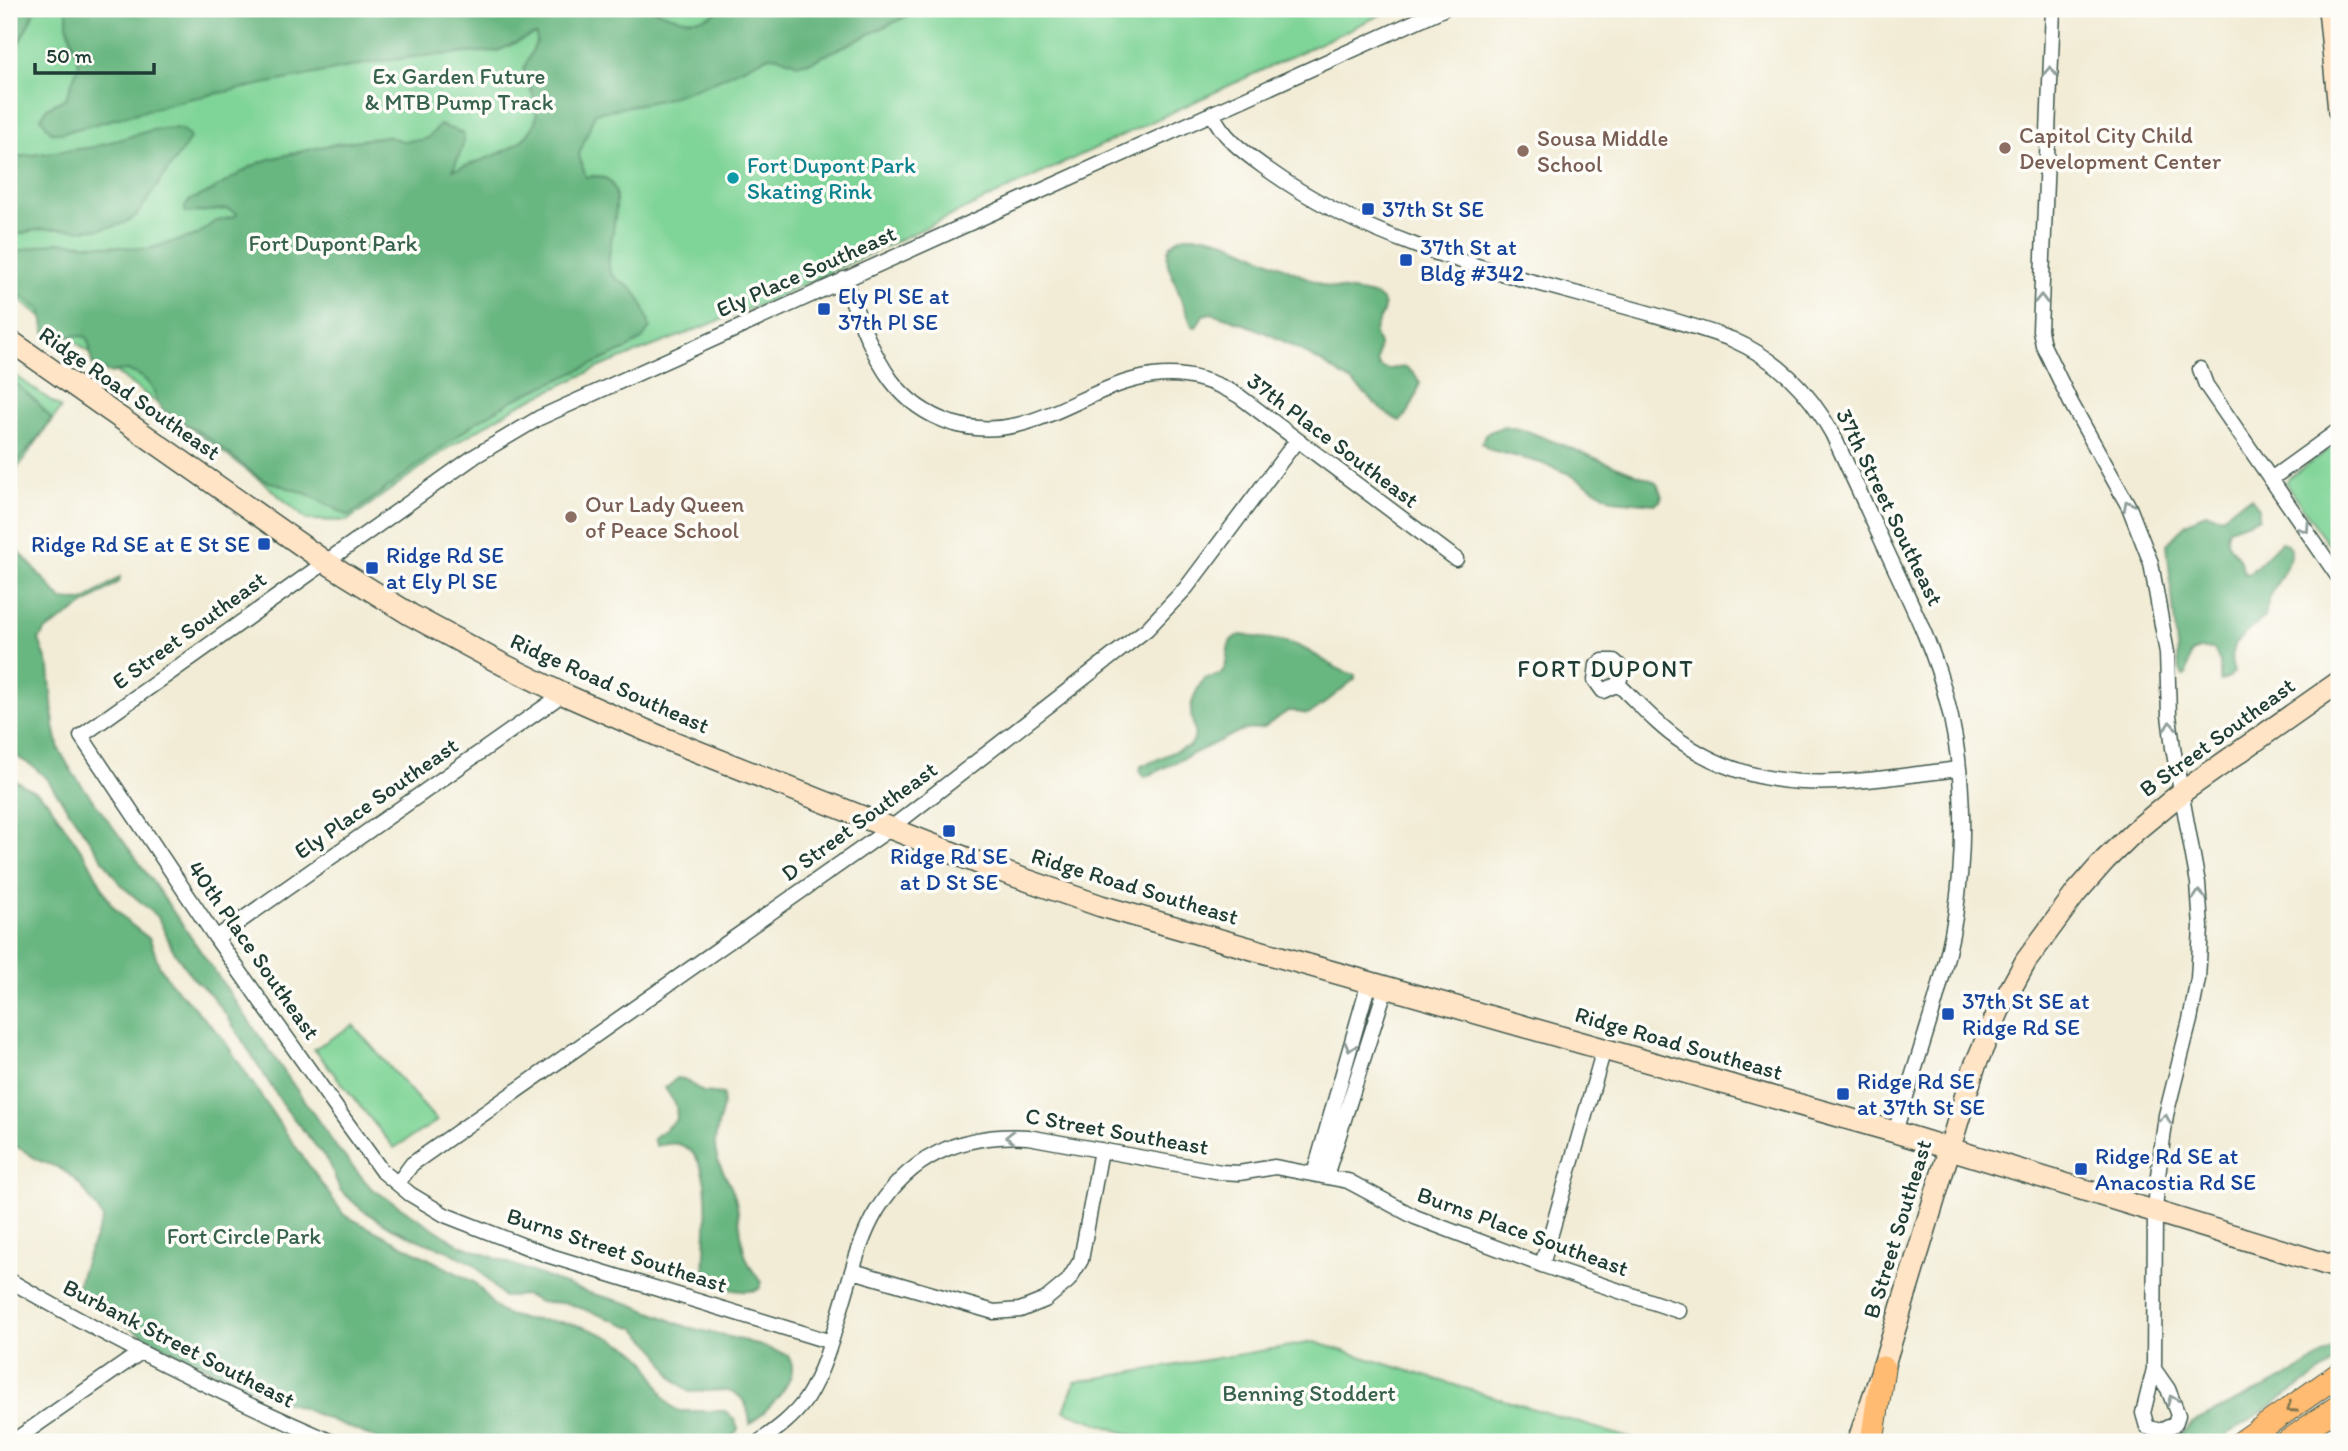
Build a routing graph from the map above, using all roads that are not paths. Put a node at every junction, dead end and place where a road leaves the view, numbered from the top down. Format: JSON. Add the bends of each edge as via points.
{"nodes":[{"id":1,"x":1443,"y":9,"type":"edge"},
{"id":2,"x":2053,"y":9,"type":"edge"},
{"id":3,"x":2329,"y":9,"type":"edge"},
{"id":4,"x":2337,"y":9,"type":"edge"},
{"id":5,"x":2339,"y":32,"type":"edge"},
{"id":6,"x":2339,"y":111,"type":"edge"},
{"id":7,"x":1212,"y":113,"type":"junction"},
{"id":8,"x":844,"y":279,"type":"junction"},
{"id":9,"x":9,"y":340,"type":"edge"},
{"id":10,"x":2200,"y":369,"type":"dead end"},
{"id":11,"x":2339,"y":429,"type":"edge"},
{"id":12,"x":1297,"y":440,"type":"junction"},
{"id":13,"x":2271,"y":479,"type":"junction"},
{"id":14,"x":1456,"y":559,"type":"dead end"},
{"id":15,"x":324,"y":561,"type":"junction"},
{"id":16,"x":2339,"y":578,"type":"edge"},
{"id":17,"x":2339,"y":682,"type":"edge"},
{"id":18,"x":1618,"y":684,"type":"dead end"},
{"id":19,"x":563,"y":694,"type":"junction"},
{"id":20,"x":81,"y":736,"type":"joint"},
{"id":21,"x":1959,"y":769,"type":"junction"},
{"id":22,"x":2181,"y":793,"type":"junction"},
{"id":23,"x":891,"y":828,"type":"junction"},
{"id":24,"x":216,"y":938,"type":"junction"},
{"id":25,"x":1377,"y":984,"type":"junction"},
{"id":26,"x":1604,"y":1049,"type":"junction"},
{"id":27,"x":1895,"y":1132,"type":"junction"},
{"id":28,"x":1948,"y":1148,"type":"junction"},
{"id":29,"x":1101,"y":1150,"type":"junction"},
{"id":30,"x":1320,"y":1175,"type":"junction"},
{"id":31,"x":398,"y":1184,"type":"junction"},
{"id":32,"x":2155,"y":1211,"type":"junction"},
{"id":33,"x":1542,"y":1265,"type":"junction"},
{"id":34,"x":2339,"y":1268,"type":"edge"},
{"id":35,"x":853,"y":1271,"type":"junction"},
{"id":36,"x":9,"y":1280,"type":"edge"},
{"id":37,"x":1679,"y":1311,"type":"dead end"},
{"id":38,"x":831,"y":1342,"type":"junction"},
{"id":39,"x":141,"y":1352,"type":"junction"},
{"id":40,"x":1883,"y":1368,"type":"junction"},
{"id":41,"x":2154,"y":1369,"type":"dead end"},
{"id":42,"x":2339,"y":1374,"type":"edge"},
{"id":43,"x":2339,"y":1406,"type":"edge"},
{"id":44,"x":2339,"y":1416,"type":"edge"},
{"id":45,"x":12,"y":1442,"type":"edge"},
{"id":46,"x":332,"y":1442,"type":"edge"},
{"id":47,"x":759,"y":1442,"type":"edge"},
{"id":48,"x":1858,"y":1442,"type":"edge"},
{"id":49,"x":1872,"y":1442,"type":"edge"},
{"id":50,"x":2242,"y":1442,"type":"edge"},
{"id":51,"x":2287,"y":1442,"type":"edge"},
{"id":52,"x":2312,"y":1442,"type":"edge"}],
"edges":[{"from":1,"to":7,"type":"street","name":"Ely Place Southeast"},
{"from":22,"to":2,"type":"street","one_way":true,"via":[[2170,727],[2166,645],[2151,563],[2129,507],[2071,403],[2040,330]]},
{"from":3,"to":6,"type":"main road"},
{"from":4,"to":5,"type":"main road"},
{"from":7,"to":8,"type":"street","name":"Ely Place Southeast"},
{"from":7,"to":21,"type":"street","name":"37th Street Southeast","via":[[1227,137],[1273,173],[1376,230],[1474,265],[1731,339],[1786,372],[1808,395],[1832,433],[1924,630],[1947,699]]},
{"from":8,"to":12,"type":"street","name":"37th Place Southeast","via":[[892,381],[913,403],[946,421],[982,429],[1008,428],[1130,381],[1175,375],[1229,390]]},
{"from":8,"to":15,"type":"street","name":"Ely Place Southeast","via":[[518,429]]},
{"from":9,"to":15,"type":"main road","name":"Ridge Road Southeast"},
{"from":10,"to":13,"type":"street"},
{"from":11,"to":13,"type":"street"},
{"from":12,"to":14,"type":"street","name":"37th Place Southeast"},
{"from":12,"to":23,"type":"street","name":"D Street Southeast","via":[[1163,613]]},
{"from":13,"to":16,"type":"street","one_way":true},
{"from":15,"to":19,"type":"main road","name":"Ridge Road Southeast","via":[[431,626]]},
{"from":15,"to":20,"type":"street","name":"E Street Southeast"},
{"from":17,"to":22,"type":"main road","name":"B Street Southeast"},
{"from":18,"to":21,"type":"street","via":[[1680,741],[1725,766],[1758,776],[1811,784]]},
{"from":19,"to":23,"type":"main road","name":"Ridge Road Southeast"},
{"from":19,"to":24,"type":"street","name":"Ely Place Southeast"},
{"from":20,"to":24,"type":"street","name":"40th Place Southeast"},
{"from":21,"to":27,"type":"street","name":"37th Street Southeast","via":[[1961,867],[1955,917]]},
{"from":22,"to":28,"type":"main road","name":"B Street Southeast","via":[[2105,860],[2026,961],[1974,1068]]},
{"from":32,"to":22,"type":"street","one_way":true,"via":[[2166,1115],[2195,998],[2201,942],[2197,871]]},
{"from":23,"to":25,"type":"main road","name":"Ridge Road Southeast","via":[[1101,906]]},
{"from":23,"to":31,"type":"street","name":"D Street Southeast","via":[[412,1164]]},
{"from":24,"to":31,"type":"street","name":"40th Place Southeast","via":[[381,1170]]},
{"from":25,"to":26,"type":"main road","name":"Ridge Road Southeast"},
{"from":25,"to":30,"type":"street"},
{"from":26,"to":27,"type":"main road","name":"Ridge Road Southeast"},
{"from":26,"to":33,"type":"street"},
{"from":27,"to":28,"type":"main road","name":"Ridge Road Southeast"},
{"from":28,"to":32,"type":"main road","name":"Ridge Road Southeast"},
{"from":28,"to":40,"type":"main road","name":"B Street Southeast"},
{"from":29,"to":30,"type":"street","name":"C Street Southeast","via":[[1230,1173],[1275,1167]]},
{"from":29,"to":35,"type":"street","name":"C Street Southeast","one_way":true,"via":[[1005,1136],[947,1148],[915,1167],[892,1189],[871,1220]]},
{"from":29,"to":35,"type":"street","via":[[1082,1260],[1068,1281],[1045,1300],[1020,1310],[994,1312]]},
{"from":30,"to":33,"type":"street","name":"Burns Place Southeast","via":[[1348,1181],[1415,1217]]},
{"from":31,"to":38,"type":"street","name":"Burns Street Southeast","via":[[445,1215],[547,1255]]},
{"from":32,"to":34,"type":"main road","name":"Ridge Road Southeast"},
{"from":32,"to":41,"type":"street"},
{"from":33,"to":37,"type":"street","name":"Burns Place Southeast"},
{"from":35,"to":38,"type":"street","name":"C Street Southeast"},
{"from":36,"to":39,"type":"street","name":"Burbank Street Southeast"},
{"from":38,"to":47,"type":"street","name":"C Street Southeast","via":[[806,1399]]},
{"from":39,"to":45,"type":"street"},
{"from":39,"to":46,"type":"street","name":"Burbank Street Southeast"},
{"from":40,"to":48,"type":"main road","name":"B Street Southeast"},
{"from":40,"to":49,"type":"main road"},
{"from":42,"to":50,"type":"main road","one_way":true},
{"from":43,"to":51,"type":"main road"},
{"from":44,"to":52,"type":"main road"}]}
